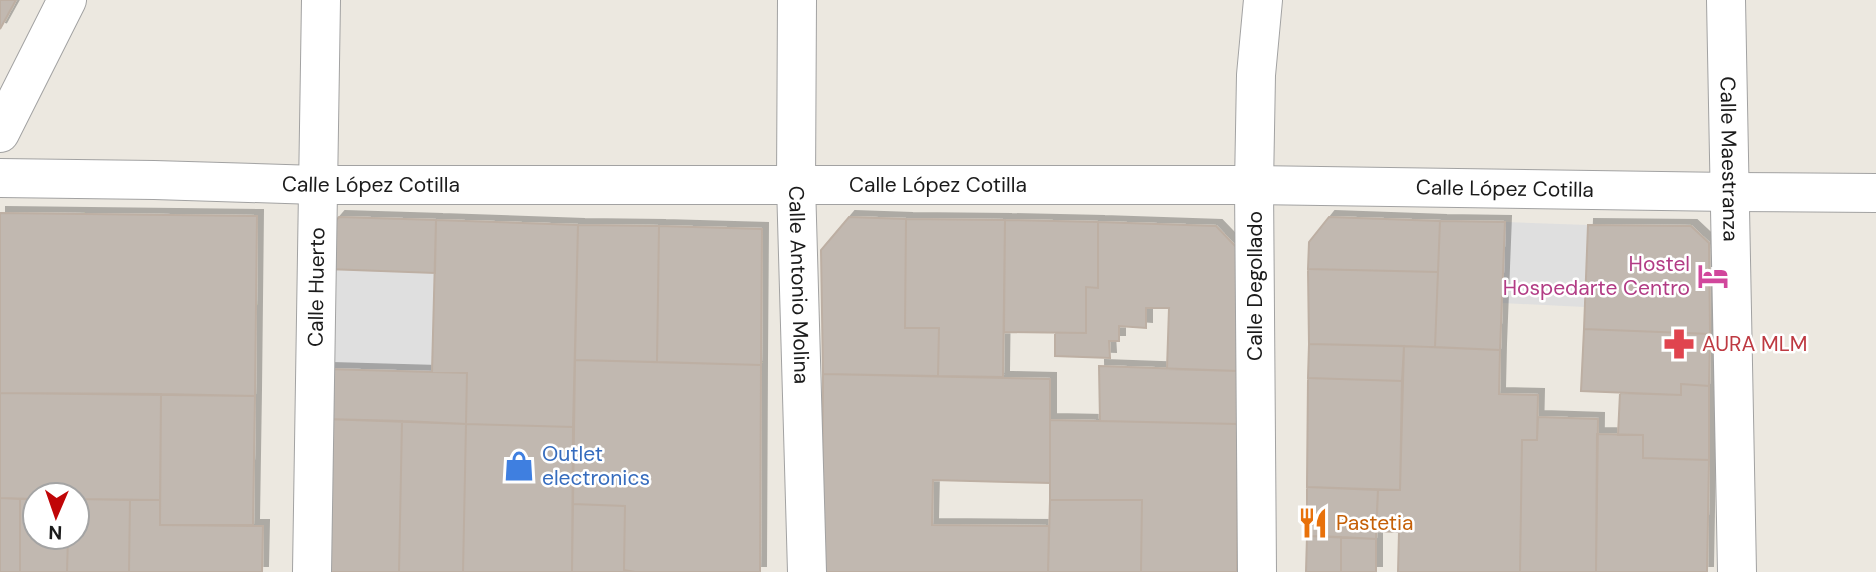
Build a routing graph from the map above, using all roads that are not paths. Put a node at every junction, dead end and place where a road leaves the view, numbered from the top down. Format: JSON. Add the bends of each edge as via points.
{"nodes":[{"id":1,"x":67,"y":0,"type":"edge"},
{"id":2,"x":321,"y":0,"type":"edge"},
{"id":3,"x":797,"y":0,"type":"edge"},
{"id":4,"x":1263,"y":0,"type":"edge"},
{"id":5,"x":1726,"y":0,"type":"edge"},
{"id":6,"x":0,"y":133,"type":"edge"},
{"id":7,"x":0,"y":178,"type":"edge"},
{"id":8,"x":796,"y":184,"type":"junction"},
{"id":9,"x":317,"y":185,"type":"junction"},
{"id":10,"x":1254,"y":185,"type":"junction"},
{"id":11,"x":1730,"y":192,"type":"junction"},
{"id":12,"x":1876,"y":192,"type":"edge"},
{"id":13,"x":312,"y":572,"type":"edge"},
{"id":14,"x":807,"y":572,"type":"edge"},
{"id":15,"x":1257,"y":572,"type":"edge"},
{"id":16,"x":1737,"y":572,"type":"edge"}],
"edges":[{"from":1,"to":6,"type":"street"},
{"from":2,"to":9,"type":"street","name":"Calle Huerto"},
{"from":3,"to":8,"type":"street","name":"Calle Antonio Molina"},
{"from":4,"to":10,"type":"street","name":"Calle Degollado"},
{"from":5,"to":11,"type":"street","name":"Calle Maestranza"},
{"from":7,"to":9,"type":"street","name":"Calle López Cotilla"},
{"from":8,"to":9,"type":"street","name":"Calle López Cotilla"},
{"from":8,"to":10,"type":"street","name":"Calle López Cotilla"},
{"from":8,"to":14,"type":"street","name":"Calle Antonio Molina"},
{"from":9,"to":13,"type":"street","name":"Calle Huerto"},
{"from":10,"to":11,"type":"street","name":"Calle López Cotilla"},
{"from":10,"to":15,"type":"street","name":"Calle Degollado"},
{"from":11,"to":12,"type":"street","name":"Calle López Cotilla"},
{"from":11,"to":16,"type":"street","name":"Calle Maestranza"}]}
